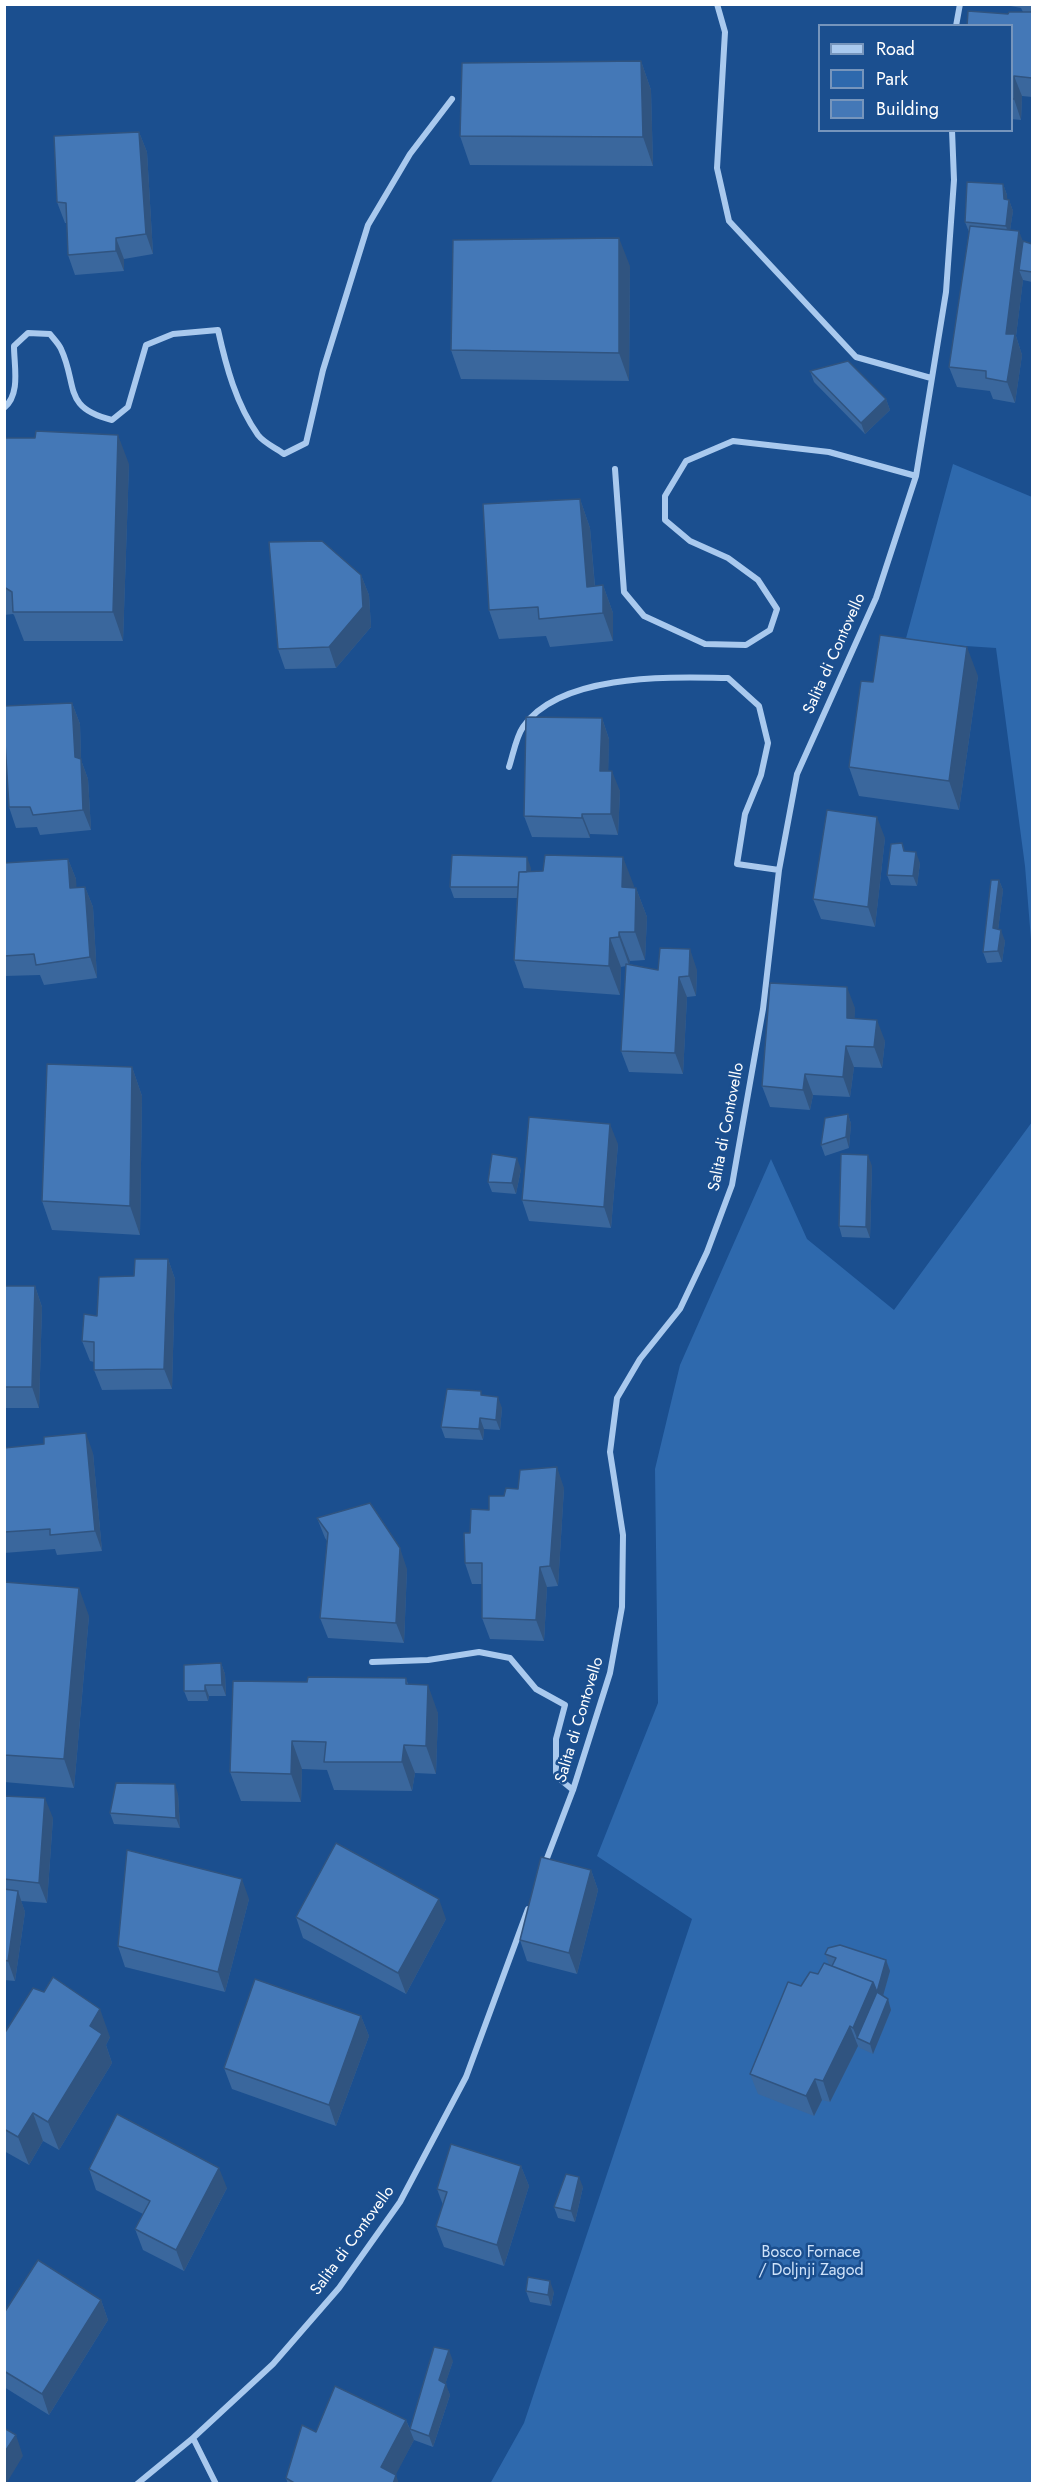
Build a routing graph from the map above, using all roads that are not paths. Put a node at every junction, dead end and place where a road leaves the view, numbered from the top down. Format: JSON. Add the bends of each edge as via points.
{"nodes":[{"id":1,"x":717,"y":4,"type":"edge"},
{"id":2,"x":960,"y":4,"type":"edge"},
{"id":3,"x":956,"y":24,"type":"edge"},
{"id":4,"x":452,"y":99,"type":"dead end"},
{"id":5,"x":952,"y":132,"type":"edge"},
{"id":6,"x":931,"y":378,"type":"junction"},
{"id":7,"x":4,"y":408,"type":"edge"},
{"id":8,"x":615,"y":469,"type":"dead end"},
{"id":9,"x":916,"y":476,"type":"junction"},
{"id":10,"x":509,"y":767,"type":"dead end"},
{"id":11,"x":779,"y":870,"type":"junction"},
{"id":12,"x":372,"y":1662,"type":"dead end"},
{"id":13,"x":573,"y":1790,"type":"junction"},
{"id":14,"x":540,"y":1879,"type":"edge"},
{"id":15,"x":532,"y":1901,"type":"edge"},
{"id":16,"x":193,"y":2438,"type":"junction"},
{"id":17,"x":137,"y":2484,"type":"edge"},
{"id":18,"x":216,"y":2484,"type":"edge"}],
"edges":[{"from":1,"to":6,"type":"street","via":[[725,32],[717,168],[729,221],[856,357]]},
{"from":2,"to":3,"type":"street"},
{"from":4,"to":7,"type":"street","via":[[410,154],[368,225],[323,370],[306,443],[284,454],[259,437],[225,365],[218,330],[173,334],[146,345],[128,407],[112,420],[92,415],[77,401],[61,349],[50,334],[28,333],[14,346],[16,385],[10,403]]},
{"from":5,"to":6,"type":"street","name":"Salita di Contovello","via":[[954,180],[946,292]]},
{"from":6,"to":9,"type":"street","name":"Salita di Contovello"},
{"from":8,"to":9,"type":"street","via":[[624,592],[644,616],[705,644],[746,645],[770,630],[777,609],[758,580],[728,558],[690,541],[665,520],[665,496],[686,461],[733,441],[829,452]]},
{"from":9,"to":11,"type":"street","name":"Salita di Contovello","via":[[876,598],[797,774]]},
{"from":10,"to":11,"type":"street","via":[[523,728],[552,702],[597,685],[659,677],[728,678],[759,706],[768,743],[746,814],[737,864]]},
{"from":11,"to":13,"type":"street","name":"Salita di Contovello","via":[[763,1009],[732,1185],[680,1309],[640,1359],[617,1398],[610,1452],[623,1535],[622,1607],[610,1673]]},
{"from":12,"to":13,"type":"street","via":[[428,1660],[479,1652],[510,1658],[536,1689],[565,1705],[556,1739],[556,1776]]},
{"from":13,"to":14,"type":"street","name":"Salita di Contovello"},
{"from":15,"to":16,"type":"street","name":"Salita di Contovello","via":[[466,2077],[400,2202],[339,2288],[273,2364]]},
{"from":16,"to":17,"type":"street","name":"Salita di Contovello"},
{"from":16,"to":18,"type":"street"}]}
